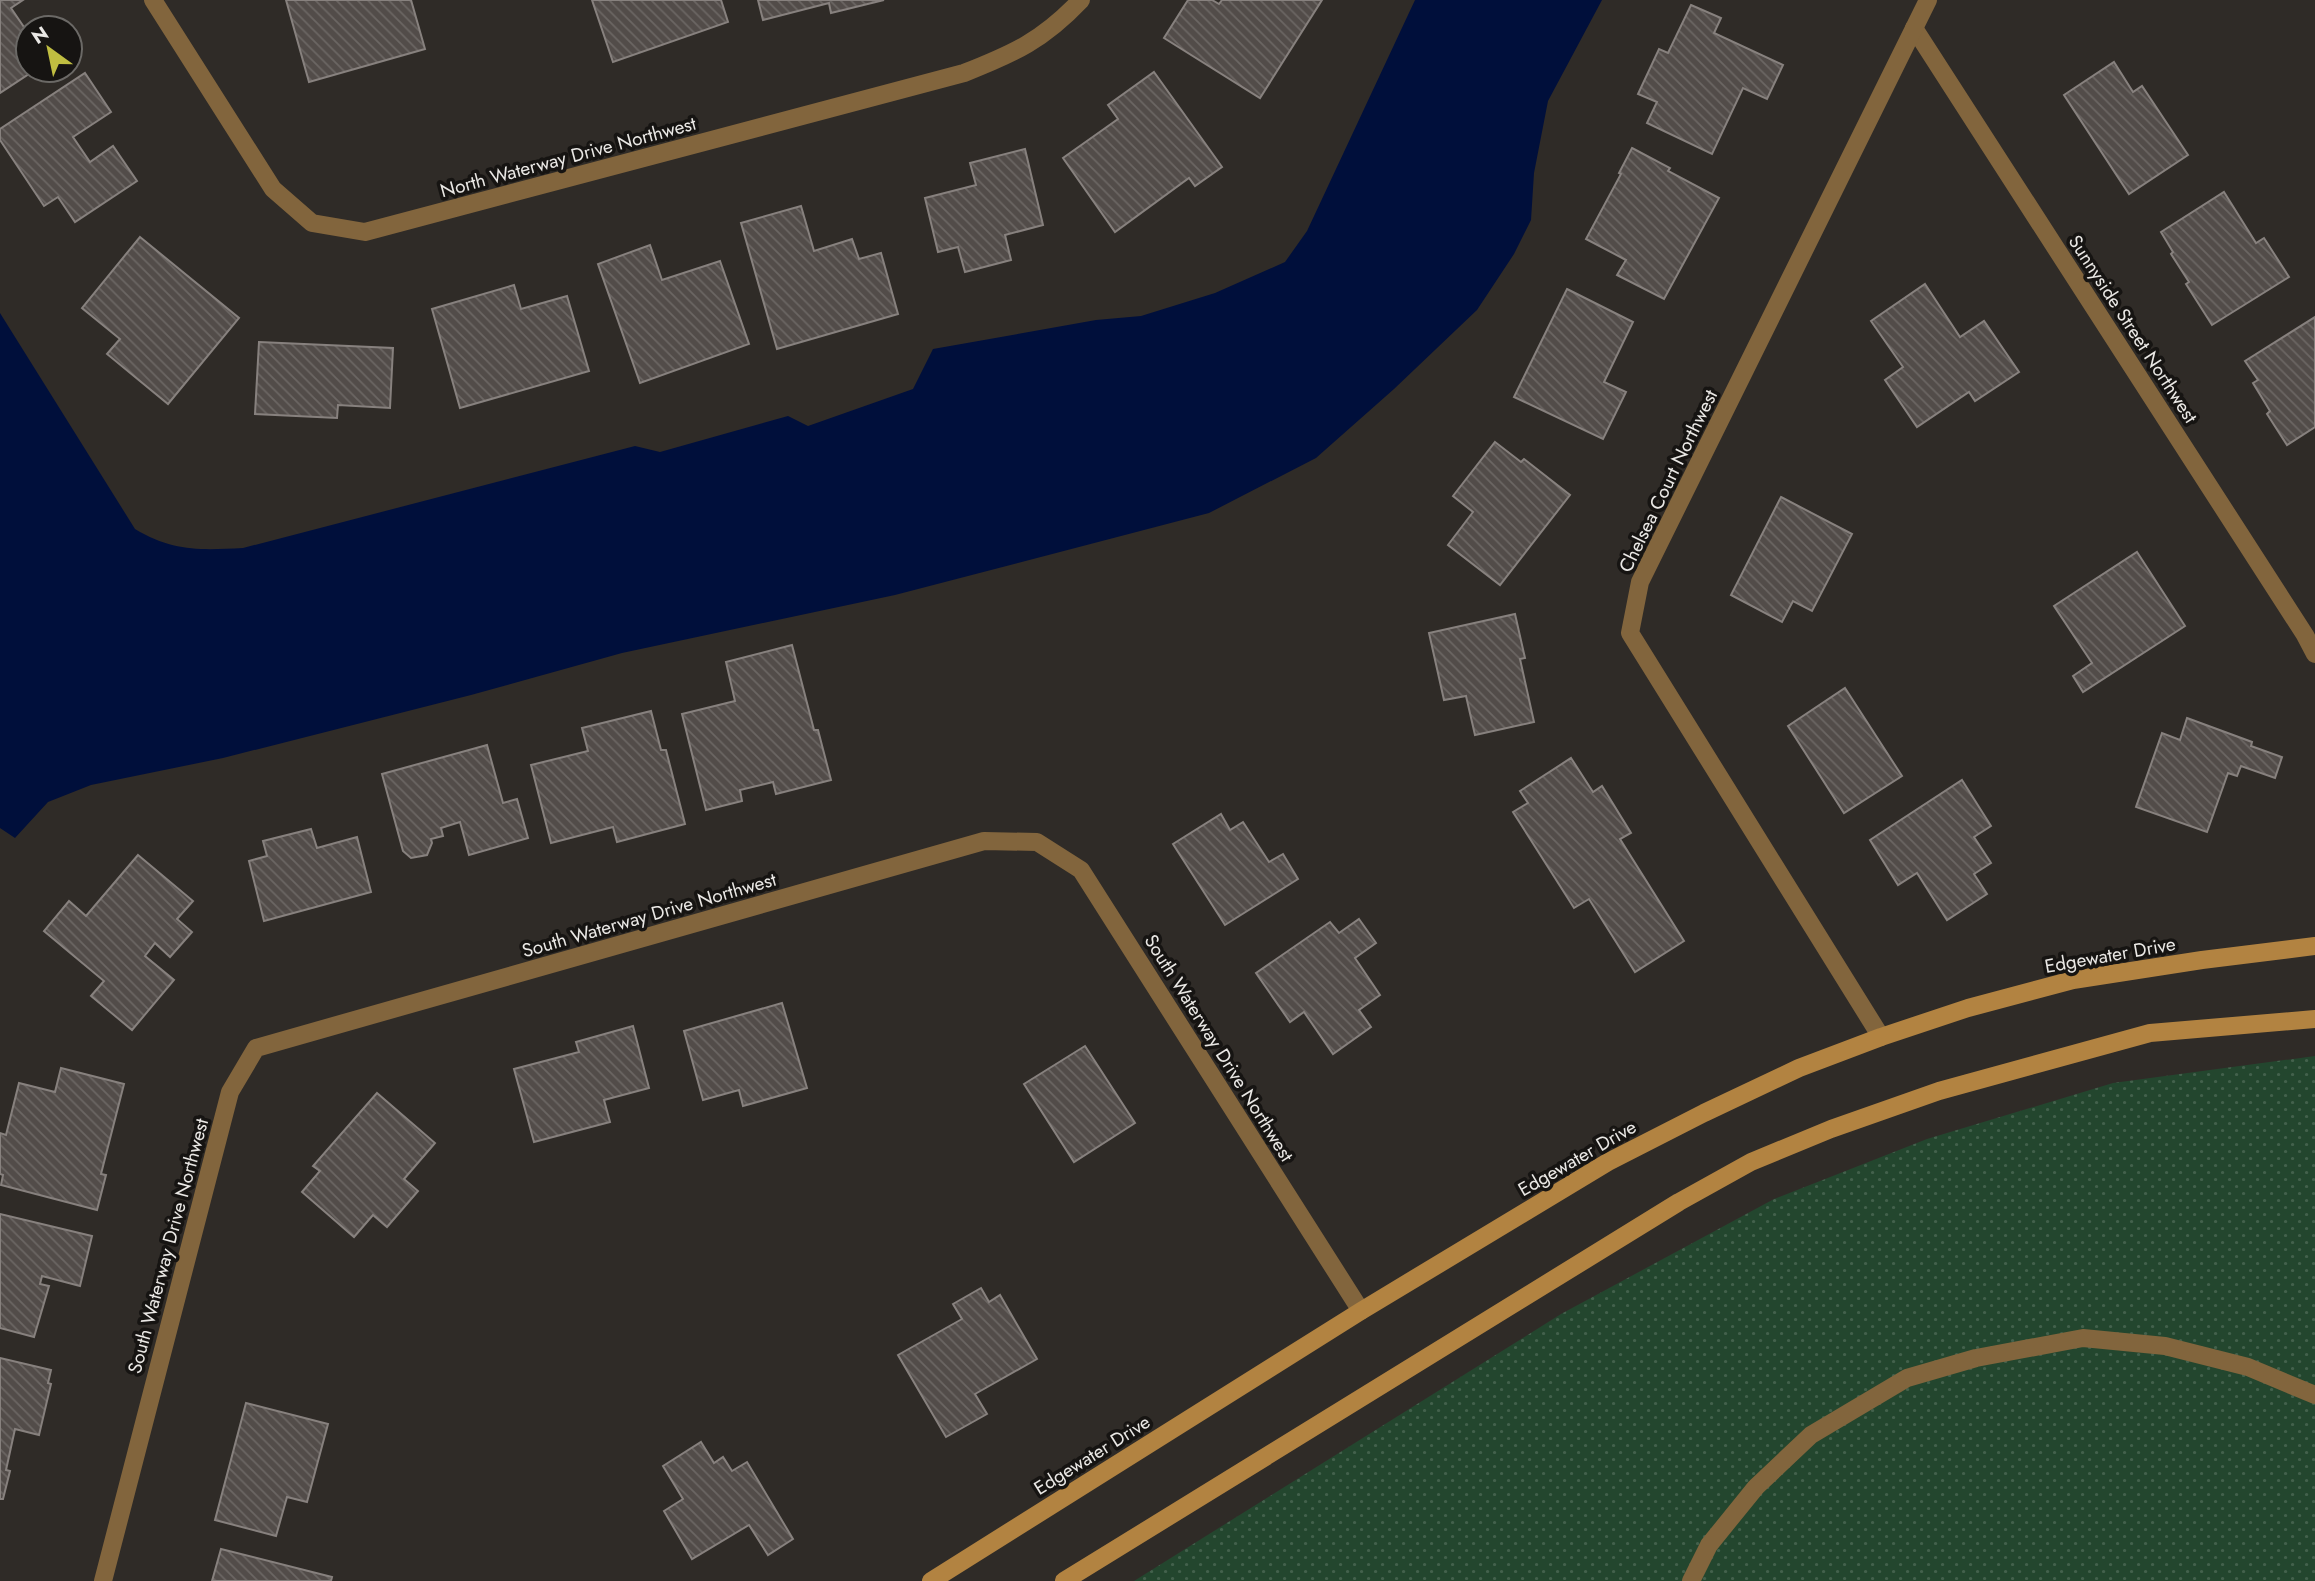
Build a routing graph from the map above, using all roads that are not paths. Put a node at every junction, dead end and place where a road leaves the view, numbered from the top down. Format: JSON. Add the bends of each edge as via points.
{"nodes":[{"id":1,"x":153,"y":0,"type":"edge"},
{"id":2,"x":1081,"y":0,"type":"edge"},
{"id":3,"x":1928,"y":0,"type":"edge"},
{"id":4,"x":1914,"y":28,"type":"junction"},
{"id":5,"x":2315,"y":654,"type":"edge"},
{"id":6,"x":2315,"y":946,"type":"edge"},
{"id":7,"x":2315,"y":1018,"type":"edge"},
{"id":8,"x":1881,"y":1037,"type":"junction"},
{"id":9,"x":1361,"y":1311,"type":"junction"},
{"id":10,"x":2315,"y":1395,"type":"edge"},
{"id":11,"x":103,"y":1581,"type":"edge"},
{"id":12,"x":931,"y":1581,"type":"edge"},
{"id":13,"x":1064,"y":1581,"type":"edge"},
{"id":14,"x":1691,"y":1581,"type":"edge"}],
"edges":[{"from":1,"to":2,"type":"street","name":"North Waterway Drive Northwest","via":[[273,188],[312,223],[365,232],[964,73],[1013,54],[1056,26]]},
{"from":3,"to":4,"type":"street","name":"Chelsea Court Northwest"},
{"from":4,"to":5,"type":"street","name":"Sunnyside Street Northwest"},
{"from":4,"to":8,"type":"street","name":"Chelsea Court Northwest","via":[[1640,582],[1630,633]]},
{"from":6,"to":8,"type":"street","name":"Edgewater Drive","via":[[2073,980]]},
{"from":7,"to":13,"type":"street","via":[[2150,1033],[1938,1091],[1751,1162]]},
{"from":8,"to":9,"type":"street","name":"Edgewater Drive","via":[[1800,1068],[1608,1162]]},
{"from":9,"to":11,"type":"street","name":"South Waterway Drive Northwest","via":[[1081,870],[1037,842],[984,841],[256,1048],[230,1092]]},
{"from":9,"to":12,"type":"street","name":"Edgewater Drive"},
{"from":10,"to":14,"type":"street","via":[[2248,1367],[2165,1346],[2084,1338],[1976,1358],[1907,1378],[1811,1435],[1756,1487],[1709,1545]]}]}
